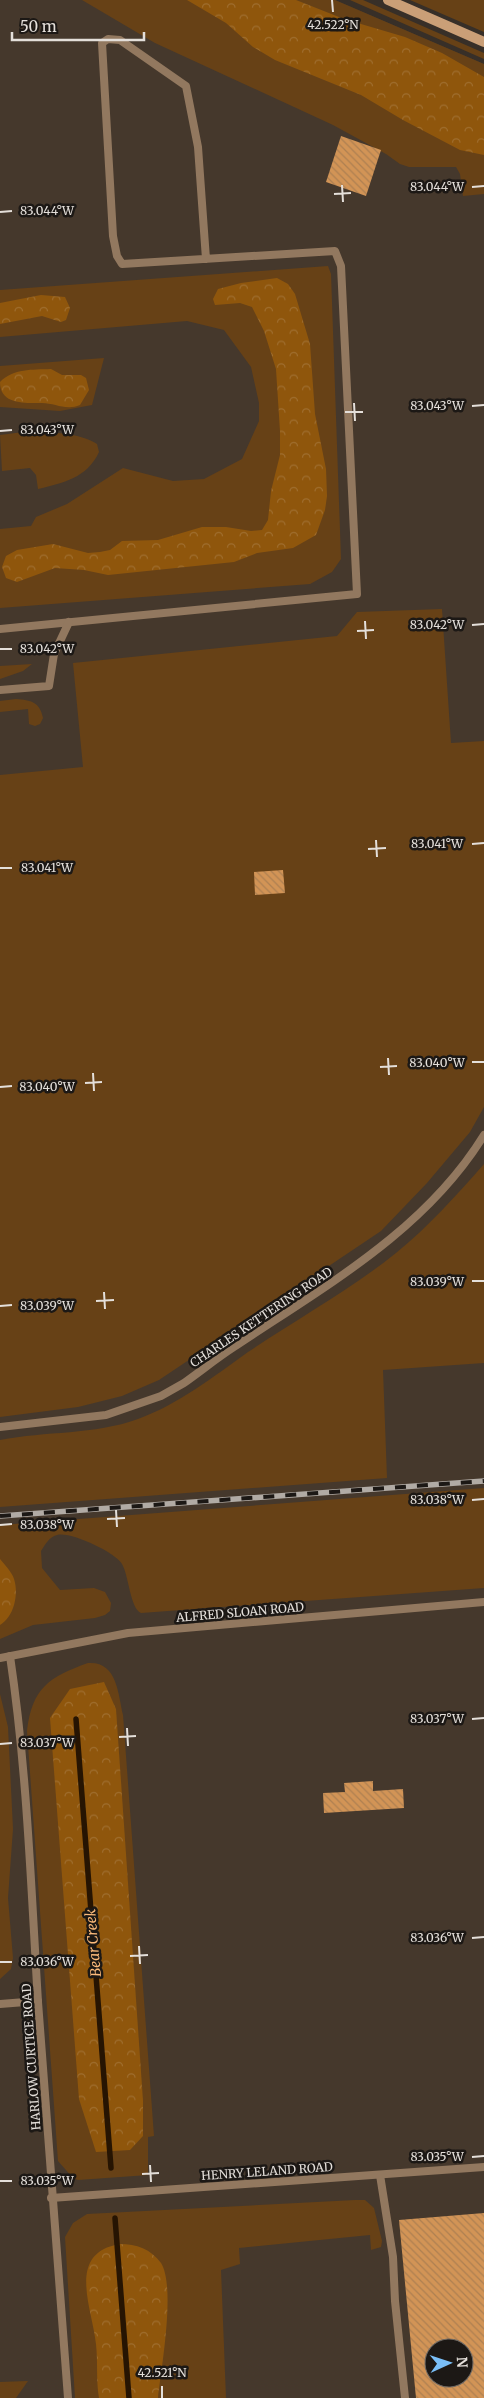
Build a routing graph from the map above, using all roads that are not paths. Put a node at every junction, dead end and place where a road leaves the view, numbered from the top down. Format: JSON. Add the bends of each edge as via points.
{"nodes":[{"id":1,"x":388,"y":0,"type":"edge"},
{"id":2,"x":484,"y":42,"type":"edge"},
{"id":3,"x":206,"y":259,"type":"junction"},
{"id":4,"x":69,"y":622,"type":"junction"},
{"id":5,"x":0,"y":629,"type":"edge"},
{"id":6,"x":0,"y":690,"type":"edge"},
{"id":7,"x":484,"y":1135,"type":"edge"},
{"id":8,"x":0,"y":1427,"type":"edge"},
{"id":9,"x":484,"y":1602,"type":"edge"},
{"id":10,"x":10,"y":1656,"type":"junction"},
{"id":11,"x":0,"y":1658,"type":"edge"},
{"id":12,"x":38,"y":2001,"type":"junction"},
{"id":13,"x":0,"y":2004,"type":"edge"},
{"id":14,"x":484,"y":2167,"type":"edge"},
{"id":15,"x":380,"y":2174,"type":"junction"},
{"id":16,"x":51,"y":2198,"type":"junction"},
{"id":17,"x":68,"y":2398,"type":"edge"},
{"id":18,"x":404,"y":2398,"type":"edge"}],
"edges":[{"from":1,"to":2,"type":"main road"},
{"from":3,"to":3,"type":"lane","via":[[122,264],[117,256],[113,236],[102,43],[108,39],[120,40],[186,86],[198,147]]},
{"from":3,"to":4,"type":"lane","via":[[335,251],[341,266],[356,594]]},
{"from":4,"to":5,"type":"lane"},
{"from":4,"to":6,"type":"lane","via":[[54,654],[49,686]]},
{"from":7,"to":8,"type":"lane","name":"CHARLES KETTERING ROAD","via":[[430,1204],[390,1241],[161,1396],[106,1415]]},
{"from":9,"to":10,"type":"lane","name":"ALFRED SLOAN ROAD","via":[[128,1633]]},
{"from":10,"to":11,"type":"lane","name":"ALFRED SLOAN ROAD"},
{"from":10,"to":12,"type":"lane","name":"HARLOW CURTICE ROAD","via":[[20,1728]]},
{"from":12,"to":13,"type":"lane"},
{"from":12,"to":16,"type":"lane","name":"HARLOW CURTICE ROAD"},
{"from":14,"to":15,"type":"lane","name":"HENRY LELAND ROAD"},
{"from":15,"to":16,"type":"lane","name":"HENRY LELAND ROAD"},
{"from":15,"to":18,"type":"lane","via":[[393,2257]]},
{"from":16,"to":17,"type":"lane","name":"HARLOW CURTICE ROAD"}]}
